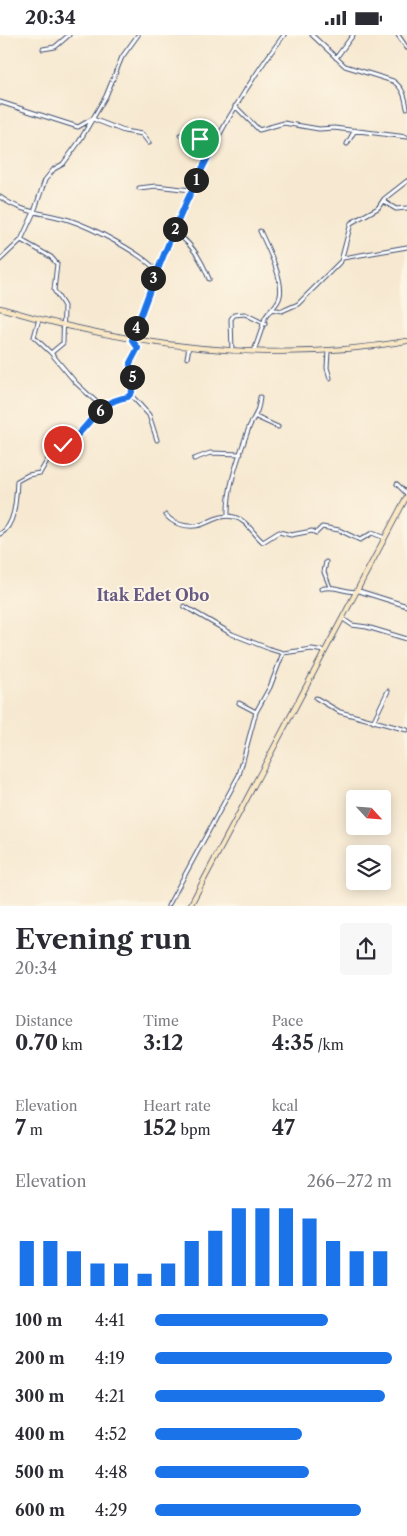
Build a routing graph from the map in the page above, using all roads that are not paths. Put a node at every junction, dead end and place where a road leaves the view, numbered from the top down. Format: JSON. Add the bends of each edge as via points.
{"nodes":[{"id":1,"x":69,"y":35,"type":"edge"},
{"id":2,"x":138,"y":35,"type":"edge"},
{"id":3,"x":284,"y":35,"type":"edge"},
{"id":4,"x":312,"y":35,"type":"edge"},
{"id":5,"x":353,"y":35,"type":"edge"},
{"id":6,"x":398,"y":35,"type":"edge"},
{"id":7,"x":407,"y":48,"type":"edge"},
{"id":8,"x":43,"y":49,"type":"dead end"},
{"id":9,"x":336,"y":58,"type":"junction"},
{"id":10,"x":0,"y":102,"type":"edge"},
{"id":11,"x":235,"y":106,"type":"junction"},
{"id":12,"x":407,"y":109,"type":"edge"},
{"id":13,"x":93,"y":119,"type":"junction"},
{"id":14,"x":355,"y":130,"type":"junction"},
{"id":15,"x":180,"y":135,"type":"dead end"},
{"id":16,"x":407,"y":137,"type":"edge"},
{"id":17,"x":149,"y":143,"type":"dead end"},
{"id":18,"x":347,"y":144,"type":"dead end"},
{"id":19,"x":213,"y":147,"type":"junction"},
{"id":20,"x":407,"y":181,"type":"edge"},
{"id":21,"x":139,"y":188,"type":"dead end"},
{"id":22,"x":191,"y":190,"type":"junction"},
{"id":23,"x":0,"y":197,"type":"edge"},
{"id":24,"x":383,"y":201,"type":"junction"},
{"id":25,"x":407,"y":208,"type":"edge"},
{"id":26,"x":34,"y":212,"type":"junction"},
{"id":27,"x":260,"y":231,"type":"dead end"},
{"id":28,"x":174,"y":232,"type":"junction"},
{"id":29,"x":20,"y":239,"type":"junction"},
{"id":30,"x":407,"y":247,"type":"edge"},
{"id":31,"x":343,"y":258,"type":"junction"},
{"id":32,"x":0,"y":260,"type":"edge"},
{"id":33,"x":156,"y":271,"type":"junction"},
{"id":34,"x":209,"y":279,"type":"dead end"},
{"id":35,"x":0,"y":308,"type":"edge"},
{"id":36,"x":272,"y":309,"type":"junction"},
{"id":37,"x":39,"y":319,"type":"junction"},
{"id":38,"x":265,"y":324,"type":"junction"},
{"id":39,"x":64,"y":325,"type":"junction"},
{"id":40,"x":132,"y":340,"type":"junction"},
{"id":41,"x":407,"y":341,"type":"edge"},
{"id":42,"x":189,"y":347,"type":"junction"},
{"id":43,"x":232,"y":351,"type":"junction"},
{"id":44,"x":254,"y":351,"type":"junction"},
{"id":45,"x":328,"y":351,"type":"junction"},
{"id":46,"x":51,"y":353,"type":"junction"},
{"id":47,"x":187,"y":358,"type":"dead end"},
{"id":48,"x":330,"y":378,"type":"dead end"},
{"id":49,"x":131,"y":395,"type":"junction"},
{"id":50,"x":260,"y":397,"type":"dead end"},
{"id":51,"x":103,"y":409,"type":"junction"},
{"id":52,"x":256,"y":417,"type":"junction"},
{"id":53,"x":278,"y":427,"type":"dead end"},
{"id":54,"x":157,"y":440,"type":"dead end"},
{"id":55,"x":241,"y":454,"type":"junction"},
{"id":56,"x":194,"y":459,"type":"dead end"},
{"id":57,"x":397,"y":484,"type":"dead end"},
{"id":58,"x":407,"y":495,"type":"edge"},
{"id":59,"x":405,"y":505,"type":"edge"},
{"id":60,"x":166,"y":515,"type":"dead end"},
{"id":61,"x":228,"y":516,"type":"junction"},
{"id":62,"x":0,"y":534,"type":"edge"},
{"id":63,"x":385,"y":539,"type":"junction"},
{"id":64,"x":326,"y":561,"type":"dead end"},
{"id":65,"x":330,"y":587,"type":"junction"},
{"id":66,"x":321,"y":589,"type":"dead end"},
{"id":67,"x":359,"y":591,"type":"junction"},
{"id":68,"x":184,"y":606,"type":"dead end"},
{"id":69,"x":407,"y":606,"type":"edge"},
{"id":70,"x":343,"y":619,"type":"junction"},
{"id":71,"x":407,"y":639,"type":"edge"},
{"id":72,"x":324,"y":651,"type":"junction"},
{"id":73,"x":282,"y":653,"type":"junction"},
{"id":74,"x":388,"y":691,"type":"dead end"},
{"id":75,"x":316,"y":698,"type":"dead end"},
{"id":76,"x":238,"y":703,"type":"dead end"},
{"id":77,"x":256,"y":712,"type":"junction"},
{"id":78,"x":373,"y":722,"type":"junction"},
{"id":79,"x":407,"y":730,"type":"edge"},
{"id":80,"x":168,"y":906,"type":"edge"},
{"id":81,"x":190,"y":906,"type":"edge"}],
"edges":[{"from":1,"to":8,"type":"street","via":[[55,47]]},
{"from":2,"to":13,"type":"street","via":[[122,57]]},
{"from":3,"to":11,"type":"street"},
{"from":4,"to":9,"type":"street"},
{"from":5,"to":9,"type":"street"},
{"from":6,"to":7,"type":"street"},
{"from":9,"to":12,"type":"street","via":[[353,70],[393,81],[403,90]]},
{"from":10,"to":13,"type":"street","via":[[78,127]]},
{"from":11,"to":14,"type":"street","via":[[259,130],[284,123],[319,129]]},
{"from":11,"to":19,"type":"street"},
{"from":13,"to":17,"type":"street","via":[[142,134]]},
{"from":13,"to":26,"type":"street","via":[[63,163],[45,180]]},
{"from":14,"to":16,"type":"street"},
{"from":14,"to":18,"type":"street"},
{"from":15,"to":19,"type":"street","via":[[196,136]]},
{"from":19,"to":22,"type":"street"},
{"from":20,"to":24,"type":"street"},
{"from":21,"to":22,"type":"street","via":[[156,186]]},
{"from":22,"to":28,"type":"street"},
{"from":23,"to":26,"type":"street","via":[[15,208]]},
{"from":24,"to":25,"type":"street","via":[[396,209]]},
{"from":24,"to":31,"type":"street","via":[[378,209],[348,227]]},
{"from":26,"to":29,"type":"street"},
{"from":26,"to":33,"type":"street","via":[[85,226]]},
{"from":27,"to":36,"type":"street","via":[[281,286],[279,300]]},
{"from":28,"to":33,"type":"street"},
{"from":28,"to":34,"type":"street","via":[[201,259]]},
{"from":29,"to":32,"type":"street"},
{"from":29,"to":39,"type":"street","via":[[57,264],[54,290],[64,306]]},
{"from":30,"to":31,"type":"street"},
{"from":31,"to":36,"type":"street","via":[[298,305],[282,311]]},
{"from":33,"to":40,"type":"street"},
{"from":35,"to":37,"type":"street"},
{"from":36,"to":38,"type":"street"},
{"from":37,"to":39,"type":"street"},
{"from":37,"to":46,"type":"street","via":[[34,337]]},
{"from":38,"to":43,"type":"street","via":[[245,314],[234,315],[230,319]]},
{"from":38,"to":44,"type":"street"},
{"from":39,"to":40,"type":"street"},
{"from":39,"to":46,"type":"street","via":[[63,343]]},
{"from":40,"to":42,"type":"street"},
{"from":40,"to":49,"type":"street","via":[[138,348],[130,363]]},
{"from":41,"to":45,"type":"street"},
{"from":42,"to":43,"type":"street"},
{"from":42,"to":47,"type":"street"},
{"from":43,"to":44,"type":"street"},
{"from":44,"to":45,"type":"street"},
{"from":45,"to":48,"type":"street"},
{"from":46,"to":51,"type":"street"},
{"from":49,"to":51,"type":"street","via":[[115,400]]},
{"from":49,"to":54,"type":"street","via":[[149,415]]},
{"from":50,"to":52,"type":"street"},
{"from":51,"to":62,"type":"street","via":[[74,438],[52,451],[40,473],[17,481],[14,511]]},
{"from":52,"to":53,"type":"street"},
{"from":52,"to":55,"type":"street","via":[[249,427]]},
{"from":55,"to":56,"type":"street","via":[[210,453]]},
{"from":55,"to":61,"type":"street","via":[[233,477]]},
{"from":57,"to":58,"type":"street"},
{"from":58,"to":59,"type":"street"},
{"from":59,"to":63,"type":"street"},
{"from":60,"to":61,"type":"street","via":[[172,522],[191,528]]},
{"from":61,"to":63,"type":"street","via":[[240,519],[263,542],[279,533],[316,533],[322,527],[339,530],[360,540],[370,533]]},
{"from":63,"to":67,"type":"street"},
{"from":64,"to":65,"type":"street","via":[[324,571]]},
{"from":65,"to":66,"type":"street"},
{"from":65,"to":67,"type":"street","via":[[354,593]]},
{"from":67,"to":69,"type":"street"},
{"from":67,"to":70,"type":"street"},
{"from":68,"to":73,"type":"street","via":[[232,634]]},
{"from":70,"to":71,"type":"street","via":[[352,625]]},
{"from":70,"to":72,"type":"street"},
{"from":72,"to":73,"type":"street","via":[[312,649]]},
{"from":72,"to":81,"type":"street"},
{"from":73,"to":77,"type":"street","via":[[270,687]]},
{"from":74,"to":78,"type":"street"},
{"from":75,"to":78,"type":"street","via":[[340,712]]},
{"from":76,"to":77,"type":"street"},
{"from":77,"to":80,"type":"street","via":[[239,775]]},
{"from":78,"to":79,"type":"street"}]}
